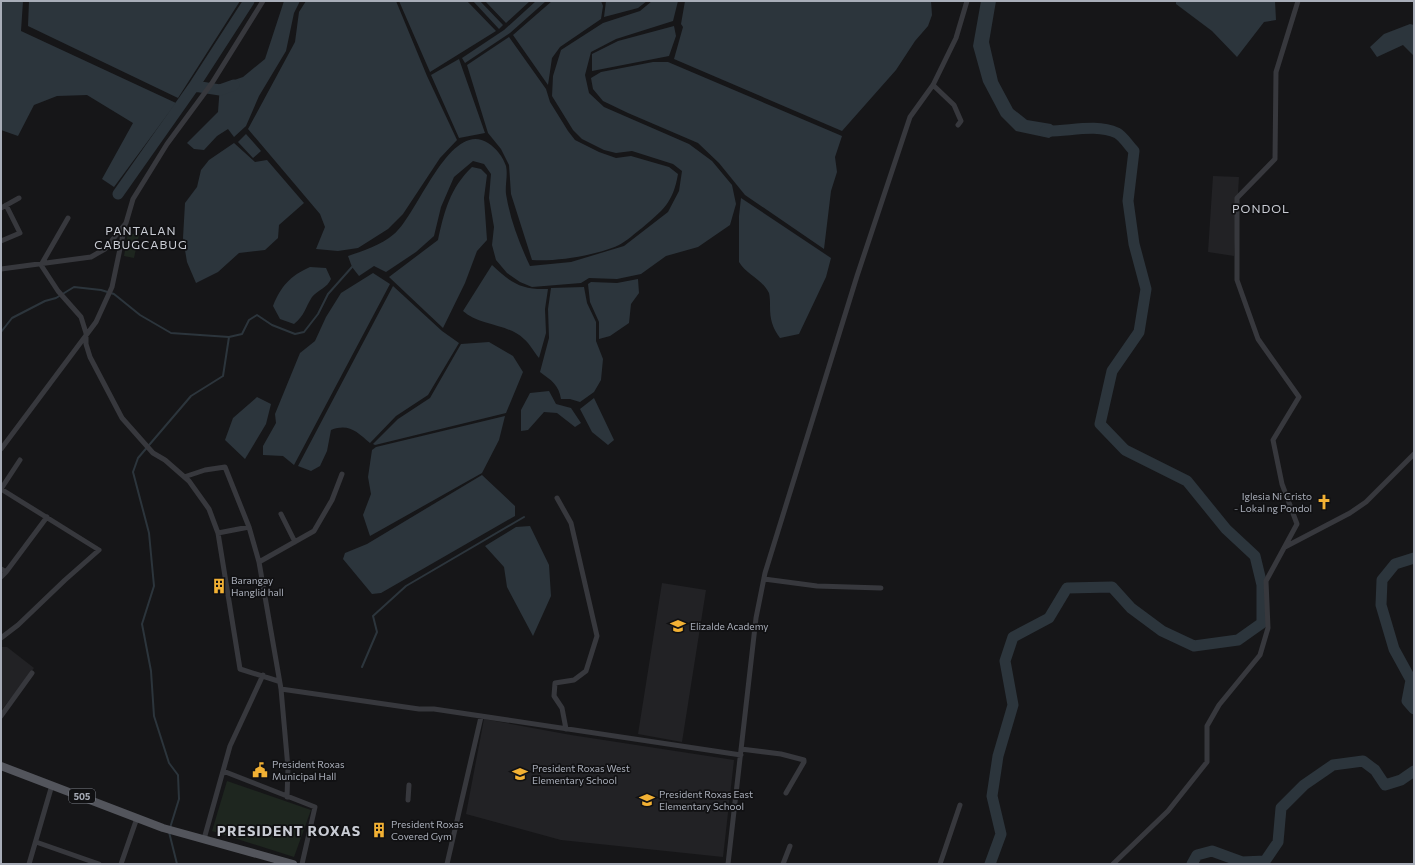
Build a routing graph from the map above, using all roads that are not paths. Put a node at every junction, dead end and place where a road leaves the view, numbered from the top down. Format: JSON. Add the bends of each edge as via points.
{"nodes":[{"id":1,"x":262,"y":1,"type":"edge"},
{"id":2,"x":967,"y":1,"type":"edge"},
{"id":3,"x":1298,"y":1,"type":"edge"},
{"id":4,"x":933,"y":85,"type":"junction"},
{"id":5,"x":958,"y":125,"type":"dead end"},
{"id":6,"x":19,"y":198,"type":"dead end"},
{"id":7,"x":3,"y":207,"type":"edge"},
{"id":8,"x":68,"y":218,"type":"dead end"},
{"id":9,"x":126,"y":223,"type":"junction"},
{"id":10,"x":1,"y":241,"type":"edge"},
{"id":11,"x":40,"y":265,"type":"junction"},
{"id":12,"x":1,"y":269,"type":"edge"},
{"id":13,"x":86,"y":333,"type":"junction"},
{"id":14,"x":1,"y":449,"type":"edge"},
{"id":15,"x":1414,"y":454,"type":"edge"},
{"id":16,"x":20,"y":460,"type":"dead end"},
{"id":17,"x":342,"y":474,"type":"dead end"},
{"id":18,"x":184,"y":477,"type":"junction"},
{"id":19,"x":1,"y":489,"type":"edge"},
{"id":20,"x":557,"y":498,"type":"dead end"},
{"id":21,"x":281,"y":514,"type":"dead end"},
{"id":22,"x":47,"y":517,"type":"junction"},
{"id":23,"x":249,"y":527,"type":"junction"},
{"id":24,"x":218,"y":533,"type":"junction"},
{"id":25,"x":295,"y":542,"type":"junction"},
{"id":26,"x":1285,"y":547,"type":"junction"},
{"id":27,"x":259,"y":562,"type":"junction"},
{"id":28,"x":4,"y":570,"type":"edge"},
{"id":29,"x":1,"y":577,"type":"edge"},
{"id":30,"x":764,"y":579,"type":"junction"},
{"id":31,"x":881,"y":588,"type":"dead end"},
{"id":32,"x":1,"y":638,"type":"edge"},
{"id":33,"x":32,"y":673,"type":"dead end"},
{"id":34,"x":263,"y":675,"type":"junction"},
{"id":35,"x":278,"y":681,"type":"junction"},
{"id":36,"x":281,"y":689,"type":"junction"},
{"id":37,"x":1,"y":716,"type":"edge"},
{"id":38,"x":481,"y":716,"type":"junction"},
{"id":39,"x":566,"y":729,"type":"junction"},
{"id":40,"x":741,"y":749,"type":"junction"},
{"id":41,"x":741,"y":755,"type":"junction"},
{"id":42,"x":1,"y":766,"type":"edge"},
{"id":43,"x":223,"y":771,"type":"junction"},
{"id":44,"x":52,"y":785,"type":"junction"},
{"id":45,"x":408,"y":785,"type":"dead end"},
{"id":46,"x":786,"y":793,"type":"dead end"},
{"id":47,"x":288,"y":797,"type":"junction"},
{"id":48,"x":408,"y":800,"type":"dead end"},
{"id":49,"x":960,"y":805,"type":"dead end"},
{"id":50,"x":137,"y":818,"type":"junction"},
{"id":51,"x":204,"y":839,"type":"junction"},
{"id":52,"x":36,"y":842,"type":"junction"},
{"id":53,"x":790,"y":846,"type":"dead end"},
{"id":54,"x":29,"y":864,"type":"edge"},
{"id":55,"x":99,"y":864,"type":"edge"},
{"id":56,"x":121,"y":864,"type":"edge"},
{"id":57,"x":293,"y":864,"type":"edge"},
{"id":58,"x":302,"y":864,"type":"edge"},
{"id":59,"x":447,"y":864,"type":"edge"},
{"id":60,"x":728,"y":864,"type":"edge"},
{"id":61,"x":783,"y":864,"type":"edge"},
{"id":62,"x":940,"y":864,"type":"edge"},
{"id":63,"x":1113,"y":864,"type":"edge"}],
"edges":[{"from":1,"to":9,"type":"street","via":[[212,83],[163,150],[133,199]]},
{"from":2,"to":4,"type":"street","via":[[956,38]]},
{"from":3,"to":26,"type":"street","via":[[1276,72],[1275,159],[1237,198],[1237,280],[1258,339],[1298,397],[1273,440],[1282,484],[1296,524]]},
{"from":4,"to":5,"type":"street","via":[[954,105],[961,121]]},
{"from":4,"to":30,"type":"street","via":[[910,117],[857,276]]},
{"from":6,"to":7,"type":"street"},
{"from":7,"to":10,"type":"street","via":[[20,233]]},
{"from":8,"to":11,"type":"street"},
{"from":9,"to":11,"type":"street","via":[[105,249],[91,257]]},
{"from":9,"to":13,"type":"street","via":[[112,287],[96,322]]},
{"from":11,"to":12,"type":"street"},
{"from":11,"to":13,"type":"street","via":[[81,317]]},
{"from":13,"to":14,"type":"street"},
{"from":13,"to":18,"type":"street","via":[[90,357],[122,418],[153,453]]},
{"from":15,"to":26,"type":"street","via":[[1366,502]]},
{"from":16,"to":19,"type":"street"},
{"from":17,"to":25,"type":"street","via":[[332,500],[314,531]]},
{"from":18,"to":23,"type":"street","via":[[225,467]]},
{"from":18,"to":24,"type":"street","via":[[209,509]]},
{"from":19,"to":22,"type":"street"},
{"from":20,"to":39,"type":"street","via":[[571,523],[597,636],[586,671],[574,680],[555,683],[554,696],[562,708]]},
{"from":21,"to":25,"type":"street"},
{"from":22,"to":28,"type":"street"},
{"from":22,"to":32,"type":"street","via":[[99,550]]},
{"from":23,"to":24,"type":"street"},
{"from":23,"to":27,"type":"street"},
{"from":24,"to":34,"type":"street","via":[[240,669]]},
{"from":25,"to":27,"type":"street"},
{"from":26,"to":63,"type":"street","via":[[1266,582],[1268,628],[1260,655],[1219,705],[1207,726],[1207,762],[1168,811]]},
{"from":27,"to":35,"type":"street"},
{"from":28,"to":29,"type":"street"},
{"from":30,"to":31,"type":"street","via":[[817,586]]},
{"from":30,"to":40,"type":"street","via":[[756,618]]},
{"from":33,"to":37,"type":"street"},
{"from":34,"to":35,"type":"street"},
{"from":34,"to":43,"type":"street","via":[[230,746]]},
{"from":35,"to":36,"type":"street"},
{"from":36,"to":38,"type":"street"},
{"from":36,"to":47,"type":"street"},
{"from":38,"to":39,"type":"street"},
{"from":38,"to":59,"type":"street"},
{"from":39,"to":41,"type":"street"},
{"from":40,"to":41,"type":"street"},
{"from":40,"to":46,"type":"street","via":[[804,760]]},
{"from":41,"to":60,"type":"street"},
{"from":42,"to":44,"type":"main road","number":"505"},
{"from":43,"to":47,"type":"street"},
{"from":43,"to":51,"type":"street"},
{"from":44,"to":50,"type":"main road","number":"505"},
{"from":44,"to":52,"type":"street"},
{"from":45,"to":48,"type":"street"},
{"from":47,"to":58,"type":"street","via":[[315,807]]},
{"from":49,"to":62,"type":"street"},
{"from":50,"to":51,"type":"main road","number":"505"},
{"from":50,"to":56,"type":"street"},
{"from":51,"to":57,"type":"main road","number":"505"},
{"from":52,"to":54,"type":"street"},
{"from":52,"to":55,"type":"street"},
{"from":53,"to":61,"type":"street"}]}
